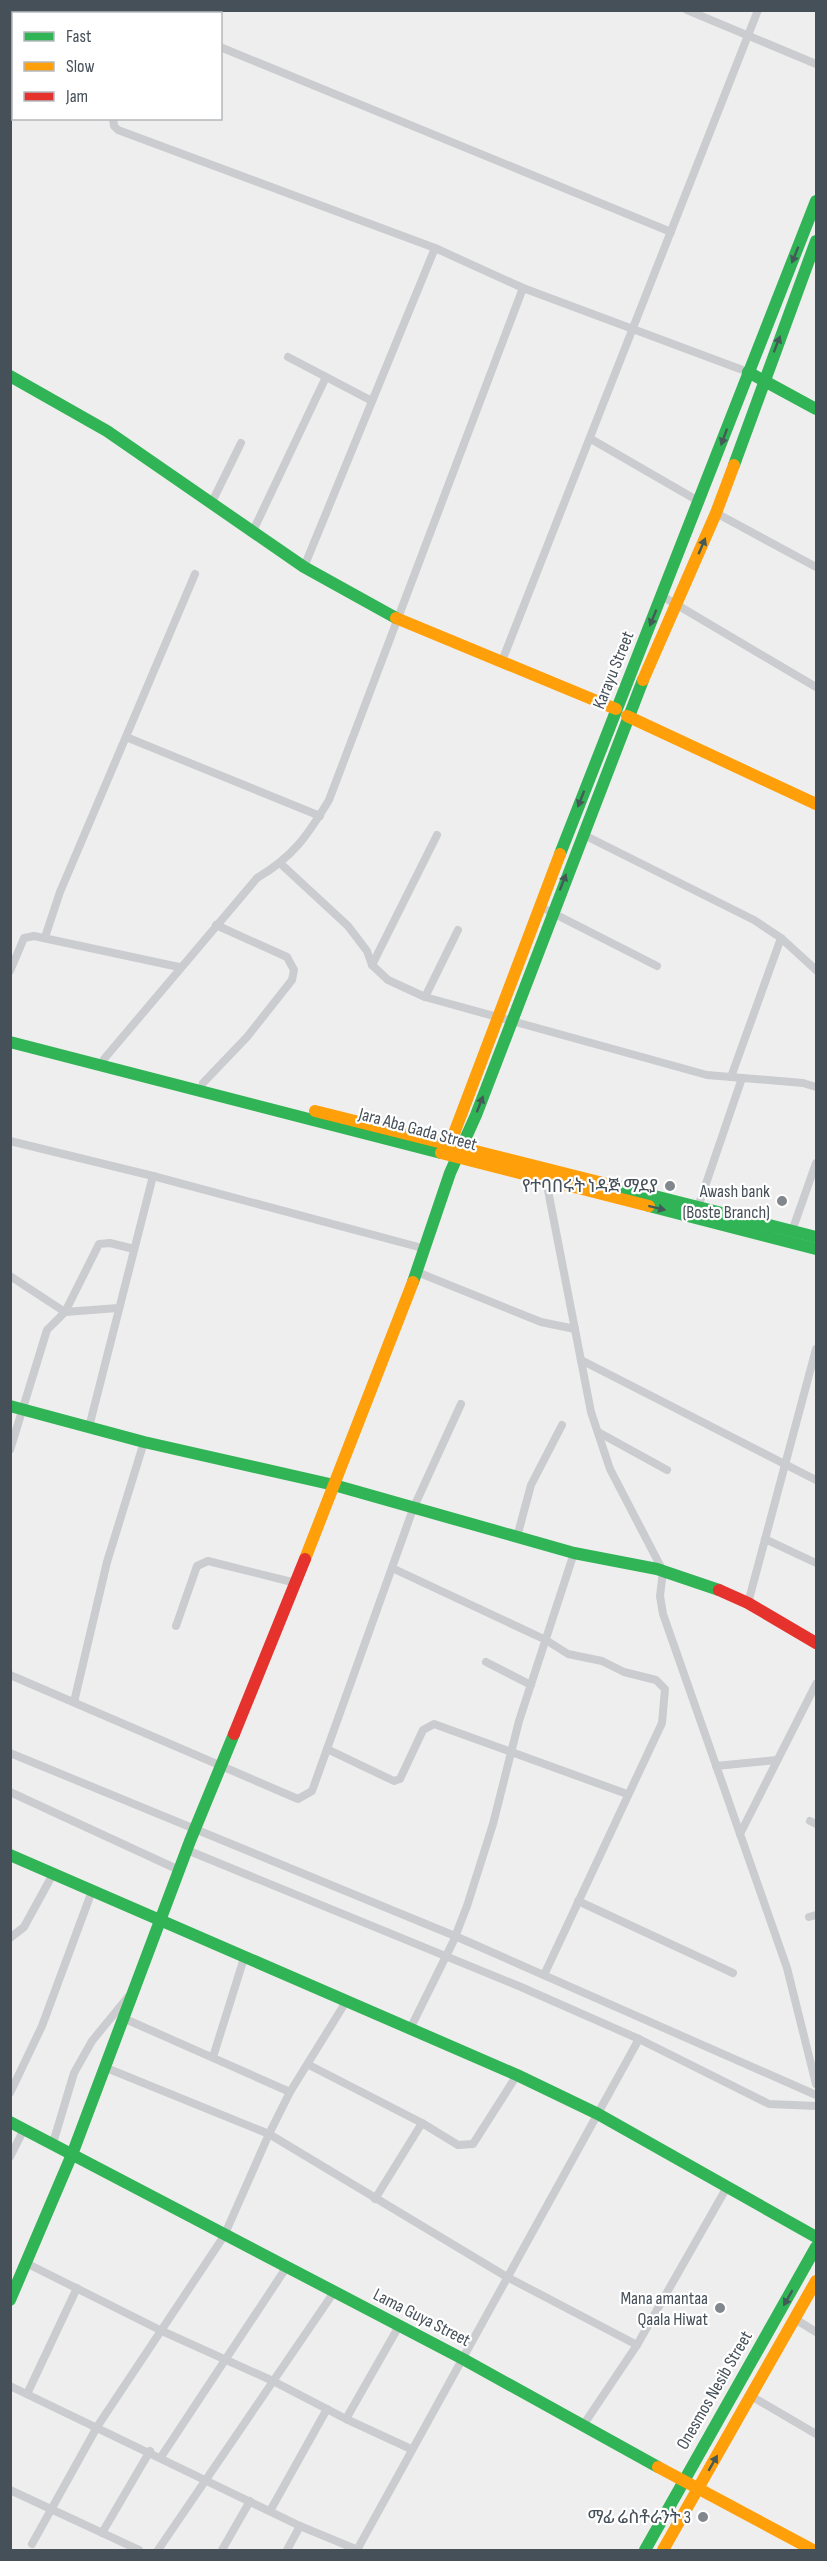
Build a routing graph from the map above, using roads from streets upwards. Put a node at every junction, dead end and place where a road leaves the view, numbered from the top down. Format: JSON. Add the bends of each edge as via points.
{"nodes":[{"id":1,"x":687,"y":10,"type":"edge"},
{"id":2,"x":758,"y":10,"type":"edge"},
{"id":3,"x":749,"y":35,"type":"junction"},
{"id":4,"x":222,"y":48,"type":"edge"},
{"id":5,"x":816,"y":64,"type":"edge"},
{"id":6,"x":113,"y":120,"type":"edge"},
{"id":7,"x":816,"y":201,"type":"edge"},
{"id":8,"x":670,"y":232,"type":"junction"},
{"id":9,"x":816,"y":245,"type":"edge"},
{"id":10,"x":435,"y":248,"type":"junction"},
{"id":11,"x":523,"y":288,"type":"junction"},
{"id":12,"x":632,"y":331,"type":"junction"},
{"id":13,"x":288,"y":357,"type":"dead end"},
{"id":14,"x":748,"y":372,"type":"junction"},
{"id":15,"x":10,"y":375,"type":"edge"},
{"id":16,"x":326,"y":377,"type":"junction"},
{"id":17,"x":763,"y":380,"type":"junction"},
{"id":18,"x":372,"y":401,"type":"junction"},
{"id":19,"x":816,"y":409,"type":"edge"},
{"id":20,"x":591,"y":438,"type":"junction"},
{"id":21,"x":241,"y":443,"type":"dead end"},
{"id":22,"x":212,"y":502,"type":"junction"},
{"id":23,"x":700,"y":502,"type":"junction"},
{"id":24,"x":716,"y":513,"type":"junction"},
{"id":25,"x":253,"y":531,"type":"junction"},
{"id":26,"x":304,"y":567,"type":"junction"},
{"id":27,"x":816,"y":567,"type":"edge"},
{"id":28,"x":195,"y":574,"type":"dead end"},
{"id":29,"x":662,"y":596,"type":"junction"},
{"id":30,"x":676,"y":606,"type":"junction"},
{"id":31,"x":398,"y":619,"type":"junction"},
{"id":32,"x":502,"y":661,"type":"junction"},
{"id":33,"x":816,"y":687,"type":"edge"},
{"id":34,"x":616,"y":709,"type":"junction"},
{"id":35,"x":627,"y":716,"type":"junction"},
{"id":36,"x":126,"y":737,"type":"junction"},
{"id":37,"x":816,"y":804,"type":"edge"},
{"id":38,"x":320,"y":816,"type":"junction"},
{"id":39,"x":582,"y":834,"type":"junction"},
{"id":40,"x":437,"y":835,"type":"dead end"},
{"id":41,"x":280,"y":864,"type":"junction"},
{"id":42,"x":539,"y":906,"type":"junction"},
{"id":43,"x":551,"y":912,"type":"junction"},
{"id":44,"x":216,"y":925,"type":"junction"},
{"id":45,"x":458,"y":930,"type":"dead end"},
{"id":46,"x":45,"y":937,"type":"junction"},
{"id":47,"x":781,"y":938,"type":"junction"},
{"id":48,"x":372,"y":965,"type":"junction"},
{"id":49,"x":11,"y":966,"type":"edge"},
{"id":50,"x":657,"y":966,"type":"dead end"},
{"id":51,"x":179,"y":967,"type":"junction"},
{"id":52,"x":816,"y":970,"type":"edge"},
{"id":53,"x":425,"y":997,"type":"junction"},
{"id":54,"x":498,"y":1016,"type":"junction"},
{"id":55,"x":512,"y":1020,"type":"junction"},
{"id":56,"x":10,"y":1035,"type":"edge"},
{"id":57,"x":10,"y":1042,"type":"edge"},
{"id":58,"x":104,"y":1059,"type":"junction"},
{"id":59,"x":731,"y":1077,"type":"junction"},
{"id":60,"x":741,"y":1077,"type":"junction"},
{"id":61,"x":203,"y":1083,"type":"junction"},
{"id":62,"x":816,"y":1087,"type":"edge"},
{"id":63,"x":10,"y":1141,"type":"edge"},
{"id":64,"x":448,"y":1150,"type":"junction"},
{"id":65,"x":461,"y":1153,"type":"junction"},
{"id":66,"x":816,"y":1162,"type":"edge"},
{"id":67,"x":450,"y":1173,"type":"junction"},
{"id":68,"x":153,"y":1176,"type":"junction"},
{"id":69,"x":546,"y":1180,"type":"junction"},
{"id":70,"x":698,"y":1207,"type":"junction"},
{"id":71,"x":792,"y":1231,"type":"junction"},
{"id":72,"x":816,"y":1237,"type":"edge"},
{"id":73,"x":134,"y":1249,"type":"junction"},
{"id":74,"x":426,"y":1249,"type":"junction"},
{"id":75,"x":816,"y":1250,"type":"edge"},
{"id":76,"x":417,"y":1272,"type":"junction"},
{"id":77,"x":10,"y":1276,"type":"edge"},
{"id":78,"x":118,"y":1308,"type":"junction"},
{"id":79,"x":65,"y":1312,"type":"junction"},
{"id":80,"x":575,"y":1329,"type":"junction"},
{"id":81,"x":816,"y":1349,"type":"edge"},
{"id":82,"x":581,"y":1360,"type":"junction"},
{"id":83,"x":812,"y":1381,"type":"edge"},
{"id":84,"x":462,"y":1404,"type":"dead end"},
{"id":85,"x":17,"y":1407,"type":"edge"},
{"id":86,"x":562,"y":1425,"type":"dead end"},
{"id":87,"x":89,"y":1427,"type":"junction"},
{"id":88,"x":598,"y":1432,"type":"junction"},
{"id":89,"x":144,"y":1442,"type":"junction"},
{"id":90,"x":10,"y":1450,"type":"edge"},
{"id":91,"x":785,"y":1464,"type":"junction"},
{"id":92,"x":667,"y":1470,"type":"dead end"},
{"id":93,"x":816,"y":1480,"type":"edge"},
{"id":94,"x":334,"y":1485,"type":"junction"},
{"id":95,"x":413,"y":1509,"type":"junction"},
{"id":96,"x":517,"y":1537,"type":"junction"},
{"id":97,"x":765,"y":1539,"type":"junction"},
{"id":98,"x":574,"y":1553,"type":"junction"},
{"id":99,"x":816,"y":1563,"type":"edge"},
{"id":100,"x":392,"y":1568,"type":"junction"},
{"id":101,"x":660,"y":1570,"type":"junction"},
{"id":102,"x":296,"y":1583,"type":"junction"},
{"id":103,"x":748,"y":1603,"type":"junction"},
{"id":104,"x":176,"y":1626,"type":"dead end"},
{"id":105,"x":546,"y":1640,"type":"junction"},
{"id":106,"x":816,"y":1643,"type":"edge"},
{"id":107,"x":486,"y":1662,"type":"dead end"},
{"id":108,"x":10,"y":1676,"type":"edge"},
{"id":109,"x":816,"y":1684,"type":"edge"},
{"id":110,"x":531,"y":1685,"type":"junction"},
{"id":111,"x":74,"y":1702,"type":"junction"},
{"id":112,"x":327,"y":1749,"type":"junction"},
{"id":113,"x":511,"y":1752,"type":"junction"},
{"id":114,"x":10,"y":1753,"type":"edge"},
{"id":115,"x":777,"y":1760,"type":"junction"},
{"id":116,"x":223,"y":1766,"type":"junction"},
{"id":117,"x":716,"y":1766,"type":"junction"},
{"id":118,"x":10,"y":1792,"type":"edge"},
{"id":119,"x":627,"y":1794,"type":"junction"},
{"id":120,"x":195,"y":1830,"type":"junction"},
{"id":121,"x":740,"y":1834,"type":"junction"},
{"id":122,"x":187,"y":1850,"type":"junction"},
{"id":123,"x":10,"y":1855,"type":"edge"},
{"id":124,"x":179,"y":1870,"type":"junction"},
{"id":125,"x":53,"y":1874,"type":"junction"},
{"id":126,"x":92,"y":1891,"type":"junction"},
{"id":127,"x":578,"y":1901,"type":"junction"},
{"id":128,"x":159,"y":1921,"type":"junction"},
{"id":129,"x":455,"y":1936,"type":"junction"},
{"id":130,"x":10,"y":1938,"type":"edge"},
{"id":131,"x":245,"y":1954,"type":"junction"},
{"id":132,"x":446,"y":1956,"type":"junction"},
{"id":133,"x":733,"y":1973,"type":"dead end"},
{"id":134,"x":544,"y":1975,"type":"junction"},
{"id":135,"x":132,"y":1992,"type":"junction"},
{"id":136,"x":347,"y":2000,"type":"junction"},
{"id":137,"x":123,"y":2018,"type":"junction"},
{"id":138,"x":410,"y":2029,"type":"junction"},
{"id":139,"x":639,"y":2039,"type":"junction"},
{"id":140,"x":213,"y":2057,"type":"junction"},
{"id":141,"x":309,"y":2065,"type":"junction"},
{"id":142,"x":104,"y":2067,"type":"junction"},
{"id":143,"x":517,"y":2074,"type":"junction"},
{"id":144,"x":816,"y":2084,"type":"edge"},
{"id":145,"x":290,"y":2092,"type":"junction"},
{"id":146,"x":10,"y":2093,"type":"edge"},
{"id":147,"x":816,"y":2095,"type":"edge"},
{"id":148,"x":816,"y":2106,"type":"edge"},
{"id":149,"x":598,"y":2114,"type":"junction"},
{"id":150,"x":10,"y":2122,"type":"edge"},
{"id":151,"x":422,"y":2123,"type":"junction"},
{"id":152,"x":24,"y":2129,"type":"junction"},
{"id":153,"x":269,"y":2134,"type":"junction"},
{"id":154,"x":53,"y":2143,"type":"junction"},
{"id":155,"x":73,"y":2152,"type":"junction"},
{"id":156,"x":10,"y":2157,"type":"edge"},
{"id":157,"x":727,"y":2187,"type":"junction"},
{"id":158,"x":375,"y":2199,"type":"junction"},
{"id":159,"x":224,"y":2236,"type":"junction"},
{"id":160,"x":816,"y":2237,"type":"edge"},
{"id":161,"x":816,"y":2247,"type":"edge"},
{"id":162,"x":26,"y":2263,"type":"junction"},
{"id":163,"x":286,"y":2268,"type":"junction"},
{"id":164,"x":507,"y":2277,"type":"junction"},
{"id":165,"x":816,"y":2281,"type":"edge"},
{"id":166,"x":77,"y":2289,"type":"junction"},
{"id":167,"x":334,"y":2292,"type":"junction"},
{"id":168,"x":12,"y":2295,"type":"edge"},
{"id":169,"x":795,"y":2319,"type":"junction"},
{"id":170,"x":399,"y":2326,"type":"junction"},
{"id":171,"x":162,"y":2331,"type":"junction"},
{"id":172,"x":816,"y":2332,"type":"edge"},
{"id":173,"x":637,"y":2345,"type":"junction"},
{"id":174,"x":463,"y":2359,"type":"junction"},
{"id":175,"x":227,"y":2360,"type":"junction"},
{"id":176,"x":273,"y":2381,"type":"junction"},
{"id":177,"x":10,"y":2386,"type":"edge"},
{"id":178,"x":27,"y":2394,"type":"junction"},
{"id":179,"x":751,"y":2396,"type":"junction"},
{"id":180,"x":327,"y":2409,"type":"junction"},
{"id":181,"x":346,"y":2419,"type":"junction"},
{"id":182,"x":97,"y":2427,"type":"junction"},
{"id":183,"x":582,"y":2427,"type":"junction"},
{"id":184,"x":816,"y":2434,"type":"edge"},
{"id":185,"x":411,"y":2449,"type":"junction"},
{"id":186,"x":150,"y":2451,"type":"junction"},
{"id":187,"x":161,"y":2457,"type":"junction"},
{"id":188,"x":206,"y":2480,"type":"junction"},
{"id":189,"x":683,"y":2480,"type":"junction"},
{"id":190,"x":698,"y":2488,"type":"junction"},
{"id":191,"x":10,"y":2490,"type":"edge"},
{"id":192,"x":250,"y":2501,"type":"junction"},
{"id":193,"x":51,"y":2509,"type":"junction"},
{"id":194,"x":270,"y":2511,"type":"junction"},
{"id":195,"x":300,"y":2526,"type":"junction"},
{"id":196,"x":102,"y":2533,"type":"junction"},
{"id":197,"x":32,"y":2544,"type":"dead end"},
{"id":198,"x":139,"y":2550,"type":"edge"},
{"id":199,"x":158,"y":2550,"type":"edge"},
{"id":200,"x":222,"y":2550,"type":"edge"},
{"id":201,"x":287,"y":2550,"type":"edge"},
{"id":202,"x":357,"y":2550,"type":"edge"},
{"id":203,"x":645,"y":2550,"type":"edge"},
{"id":204,"x":663,"y":2550,"type":"edge"},
{"id":205,"x":813,"y":2550,"type":"edge"}],
"edges":[{"from":1,"to":3,"type":"street"},
{"from":2,"to":3,"type":"street"},
{"from":3,"to":5,"type":"street"},
{"from":3,"to":8,"type":"street"},
{"from":4,"to":8,"type":"street"},
{"from":6,"to":10,"type":"street","via":[[118,130]]},
{"from":7,"to":14,"type":"street","name":"Karayu Street","one_way":true},
{"from":8,"to":12,"type":"street"},
{"from":17,"to":9,"type":"street","name":"Karayu Street","one_way":true},
{"from":10,"to":11,"type":"street"},
{"from":10,"to":18,"type":"street"},
{"from":11,"to":12,"type":"street"},
{"from":11,"to":31,"type":"street"},
{"from":12,"to":14,"type":"street"},
{"from":12,"to":20,"type":"street"},
{"from":13,"to":16,"type":"street"},
{"from":14,"to":17,"type":"street"},
{"from":14,"to":23,"type":"street","name":"Karayu Street","one_way":true},
{"from":15,"to":22,"type":"street","via":[[107,431]]},
{"from":16,"to":18,"type":"street"},
{"from":16,"to":25,"type":"street"},
{"from":17,"to":19,"type":"street"},
{"from":17,"to":24,"type":"street","name":"Karayu Street"},
{"from":18,"to":26,"type":"street"},
{"from":20,"to":23,"type":"street"},
{"from":20,"to":32,"type":"street"},
{"from":21,"to":22,"type":"street"},
{"from":22,"to":25,"type":"street"},
{"from":23,"to":29,"type":"street","name":"Karayu Street"},
{"from":24,"to":27,"type":"street"},
{"from":30,"to":24,"type":"street","name":"Karayu Street","one_way":true},
{"from":25,"to":26,"type":"street"},
{"from":26,"to":31,"type":"street"},
{"from":28,"to":36,"type":"street"},
{"from":29,"to":30,"type":"street"},
{"from":29,"to":34,"type":"street","name":"Karayu Street","one_way":true},
{"from":30,"to":33,"type":"street"},
{"from":30,"to":35,"type":"street","name":"Karayu Street"},
{"from":31,"to":32,"type":"street"},
{"from":31,"to":38,"type":"street"},
{"from":32,"to":34,"type":"street"},
{"from":34,"to":42,"type":"street","name":"Karayu Street","one_way":true},
{"from":35,"to":37,"type":"street"},
{"from":35,"to":39,"type":"street","name":"Karayu Street"},
{"from":36,"to":38,"type":"street"},
{"from":36,"to":46,"type":"street"},
{"from":38,"to":41,"type":"street"},
{"from":43,"to":39,"type":"street","name":"Karayu Street","one_way":true},
{"from":39,"to":47,"type":"street","via":[[754,920]]},
{"from":40,"to":48,"type":"street"},
{"from":41,"to":44,"type":"street","via":[[257,878]]},
{"from":41,"to":48,"type":"street","via":[[348,926],[367,951]]},
{"from":42,"to":43,"type":"street"},
{"from":42,"to":54,"type":"street","name":"Karayu Street"},
{"from":43,"to":50,"type":"street"},
{"from":43,"to":55,"type":"street","name":"Karayu Street"},
{"from":44,"to":51,"type":"street"},
{"from":44,"to":61,"type":"street","via":[[287,957],[294,970],[292,980],[247,1037]]},
{"from":45,"to":53,"type":"street"},
{"from":46,"to":49,"type":"street","via":[[24,938]]},
{"from":46,"to":51,"type":"street"},
{"from":47,"to":52,"type":"street"},
{"from":47,"to":59,"type":"street"},
{"from":48,"to":53,"type":"street","via":[[388,980]]},
{"from":51,"to":58,"type":"street"},
{"from":53,"to":54,"type":"street"},
{"from":54,"to":55,"type":"street"},
{"from":54,"to":64,"type":"street","name":"Karayu Street"},
{"from":55,"to":59,"type":"street","via":[[707,1075]]},
{"from":65,"to":55,"type":"street","name":"Karayu Street","one_way":true},
{"from":56,"to":58,"type":"street","name":"Jara Aba Gada Street"},
{"from":57,"to":64,"type":"street","name":"Jara Aba Gada Street"},
{"from":58,"to":61,"type":"street","name":"Jara Aba Gada Street"},
{"from":59,"to":60,"type":"street"},
{"from":60,"to":62,"type":"street"},
{"from":60,"to":70,"type":"street"},
{"from":61,"to":64,"type":"street","name":"Jara Aba Gada Street"},
{"from":63,"to":68,"type":"street"},
{"from":64,"to":65,"type":"street","name":"Jara Aba Gada Street"},
{"from":64,"to":67,"type":"street"},
{"from":65,"to":67,"type":"street","name":"Karayu Street"},
{"from":65,"to":69,"type":"street","name":"Jara Aba Gada Street"},
{"from":65,"to":70,"type":"street","name":"Jara Aba Gada Street"},
{"from":66,"to":71,"type":"street"},
{"from":67,"to":74,"type":"street","name":"Karayu Street"},
{"from":68,"to":73,"type":"street"},
{"from":68,"to":74,"type":"street"},
{"from":69,"to":75,"type":"street","name":"Jara Aba Gada Street","one_way":true},
{"from":69,"to":80,"type":"street"},
{"from":70,"to":71,"type":"street","name":"Jara Aba Gada Street"},
{"from":71,"to":72,"type":"street","name":"Jara Aba Gada Street"},
{"from":73,"to":78,"type":"street"},
{"from":73,"to":79,"type":"street","via":[[99,1244]]},
{"from":74,"to":76,"type":"street","name":"Karayu Street"},
{"from":76,"to":80,"type":"street","via":[[541,1322]]},
{"from":76,"to":94,"type":"street","name":"Karayu Street"},
{"from":77,"to":79,"type":"street"},
{"from":78,"to":79,"type":"street"},
{"from":78,"to":87,"type":"street"},
{"from":79,"to":85,"type":"street","via":[[47,1330]]},
{"from":80,"to":82,"type":"street"},
{"from":81,"to":83,"type":"street"},
{"from":82,"to":88,"type":"street"},
{"from":82,"to":91,"type":"street"},
{"from":83,"to":91,"type":"street"},
{"from":84,"to":95,"type":"street"},
{"from":85,"to":87,"type":"street"},
{"from":85,"to":90,"type":"street"},
{"from":86,"to":96,"type":"street","via":[[531,1485]]},
{"from":87,"to":89,"type":"street"},
{"from":88,"to":92,"type":"street"},
{"from":88,"to":101,"type":"street","via":[[610,1469]]},
{"from":89,"to":94,"type":"street"},
{"from":89,"to":111,"type":"street","via":[[107,1562]]},
{"from":91,"to":93,"type":"street"},
{"from":91,"to":97,"type":"street"},
{"from":94,"to":95,"type":"street"},
{"from":94,"to":102,"type":"street","name":"Karayu Street"},
{"from":95,"to":96,"type":"street"},
{"from":95,"to":100,"type":"street"},
{"from":96,"to":98,"type":"street"},
{"from":97,"to":99,"type":"street"},
{"from":97,"to":103,"type":"street"},
{"from":98,"to":101,"type":"street"},
{"from":98,"to":105,"type":"street"},
{"from":100,"to":105,"type":"street"},
{"from":100,"to":112,"type":"street"},
{"from":101,"to":103,"type":"street"},
{"from":101,"to":117,"type":"street","via":[[663,1614]]},
{"from":102,"to":104,"type":"street","via":[[201,1562]]},
{"from":102,"to":116,"type":"street","name":"Karayu Street"},
{"from":103,"to":106,"type":"street"},
{"from":105,"to":110,"type":"street"},
{"from":105,"to":119,"type":"street","via":[[568,1654],[656,1680],[665,1689],[662,1723]]},
{"from":107,"to":110,"type":"street"},
{"from":108,"to":111,"type":"street"},
{"from":109,"to":115,"type":"street"},
{"from":110,"to":113,"type":"street"},
{"from":111,"to":116,"type":"street"},
{"from":112,"to":113,"type":"street","via":[[394,1781],[400,1779],[423,1730],[434,1724]]},
{"from":112,"to":116,"type":"street","via":[[312,1791],[298,1799]]},
{"from":113,"to":119,"type":"street"},
{"from":113,"to":129,"type":"street","via":[[493,1824]]},
{"from":114,"to":120,"type":"street"},
{"from":115,"to":117,"type":"street"},
{"from":115,"to":121,"type":"street"},
{"from":116,"to":120,"type":"street","name":"Karayu Street"},
{"from":117,"to":121,"type":"street"},
{"from":118,"to":124,"type":"street"},
{"from":119,"to":127,"type":"street"},
{"from":120,"to":122,"type":"street","name":"Karayu Street"},
{"from":120,"to":129,"type":"street"},
{"from":121,"to":144,"type":"street","via":[[787,1968]]},
{"from":122,"to":124,"type":"street","name":"Karayu Street"},
{"from":122,"to":132,"type":"street"},
{"from":123,"to":125,"type":"street"},
{"from":124,"to":128,"type":"street","name":"Karayu Street"},
{"from":125,"to":126,"type":"street"},
{"from":125,"to":130,"type":"street","via":[[24,1927]]},
{"from":126,"to":128,"type":"street"},
{"from":126,"to":146,"type":"street","via":[[42,2026]]},
{"from":127,"to":133,"type":"street"},
{"from":127,"to":134,"type":"street"},
{"from":128,"to":131,"type":"street"},
{"from":128,"to":135,"type":"street","name":"Karayu Street"},
{"from":129,"to":132,"type":"street"},
{"from":129,"to":134,"type":"street"},
{"from":131,"to":136,"type":"street"},
{"from":131,"to":140,"type":"street"},
{"from":132,"to":138,"type":"street"},
{"from":132,"to":139,"type":"street"},
{"from":134,"to":147,"type":"street"},
{"from":135,"to":137,"type":"street","name":"Karayu Street"},
{"from":135,"to":154,"type":"street","via":[[92,2041],[74,2073]]},
{"from":136,"to":138,"type":"street"},
{"from":136,"to":141,"type":"street"},
{"from":137,"to":140,"type":"street"},
{"from":137,"to":142,"type":"street","name":"Karayu Street"},
{"from":138,"to":143,"type":"street"},
{"from":139,"to":148,"type":"street","via":[[769,2104]]},
{"from":139,"to":149,"type":"street"},
{"from":140,"to":145,"type":"street"},
{"from":141,"to":145,"type":"street"},
{"from":141,"to":151,"type":"street"},
{"from":142,"to":153,"type":"street"},
{"from":142,"to":155,"type":"street","name":"Karayu Street"},
{"from":143,"to":149,"type":"street"},
{"from":143,"to":151,"type":"street","via":[[473,2144],[458,2145]]},
{"from":145,"to":153,"type":"street"},
{"from":149,"to":157,"type":"street"},
{"from":149,"to":164,"type":"street"},
{"from":150,"to":152,"type":"street","name":"Lama Guya Street"},
{"from":151,"to":158,"type":"street"},
{"from":152,"to":154,"type":"street","name":"Lama Guya Street"},
{"from":152,"to":156,"type":"street"},
{"from":153,"to":158,"type":"street"},
{"from":153,"to":159,"type":"street"},
{"from":154,"to":155,"type":"street","name":"Lama Guya Street"},
{"from":155,"to":159,"type":"street","name":"Lama Guya Street"},
{"from":155,"to":162,"type":"street","name":"Karayu Street"},
{"from":157,"to":160,"type":"street"},
{"from":157,"to":173,"type":"street"},
{"from":158,"to":164,"type":"street"},
{"from":159,"to":163,"type":"street","name":"Lama Guya Street"},
{"from":159,"to":171,"type":"street"},
{"from":161,"to":189,"type":"street","name":"Onesmos Nesib Street","one_way":true},
{"from":162,"to":166,"type":"street"},
{"from":162,"to":168,"type":"street","name":"Karayu Street"},
{"from":163,"to":167,"type":"street","name":"Lama Guya Street"},
{"from":163,"to":175,"type":"street"},
{"from":164,"to":173,"type":"street"},
{"from":164,"to":174,"type":"street"},
{"from":165,"to":169,"type":"street","name":"Onesmos Nesib Street"},
{"from":166,"to":171,"type":"street"},
{"from":166,"to":178,"type":"street"},
{"from":167,"to":170,"type":"street","name":"Lama Guya Street"},
{"from":167,"to":176,"type":"street"},
{"from":169,"to":172,"type":"street"},
{"from":169,"to":179,"type":"street","name":"Onesmos Nesib Street"},
{"from":170,"to":174,"type":"street","name":"Lama Guya Street"},
{"from":170,"to":181,"type":"street"},
{"from":171,"to":175,"type":"street"},
{"from":171,"to":182,"type":"street"},
{"from":173,"to":183,"type":"street"},
{"from":174,"to":183,"type":"street","name":"Lama Guya Street"},
{"from":174,"to":185,"type":"street"},
{"from":175,"to":176,"type":"street"},
{"from":175,"to":187,"type":"street"},
{"from":176,"to":180,"type":"street"},
{"from":176,"to":188,"type":"street"},
{"from":177,"to":178,"type":"street"},
{"from":178,"to":182,"type":"street"},
{"from":179,"to":184,"type":"street"},
{"from":190,"to":179,"type":"street","name":"Onesmos Nesib Street","one_way":true},
{"from":180,"to":181,"type":"street"},
{"from":180,"to":194,"type":"street"},
{"from":181,"to":185,"type":"street"},
{"from":182,"to":186,"type":"street"},
{"from":182,"to":193,"type":"street"},
{"from":183,"to":189,"type":"street","name":"Lama Guya Street"},
{"from":185,"to":202,"type":"street"},
{"from":186,"to":187,"type":"street"},
{"from":186,"to":196,"type":"street"},
{"from":187,"to":188,"type":"street"},
{"from":188,"to":192,"type":"street"},
{"from":188,"to":199,"type":"street"},
{"from":189,"to":190,"type":"street","name":"Lama Guya Street"},
{"from":189,"to":203,"type":"street","name":"Onesmos Nesib Street"},
{"from":190,"to":204,"type":"street","name":"Onesmos Nesib Street"},
{"from":190,"to":205,"type":"street","name":"Lama Guya Street"},
{"from":191,"to":193,"type":"street"},
{"from":192,"to":194,"type":"street"},
{"from":192,"to":200,"type":"street"},
{"from":193,"to":196,"type":"street"},
{"from":193,"to":197,"type":"street"},
{"from":194,"to":195,"type":"street"},
{"from":195,"to":201,"type":"street"},
{"from":195,"to":202,"type":"street"},
{"from":196,"to":198,"type":"street"}]}
